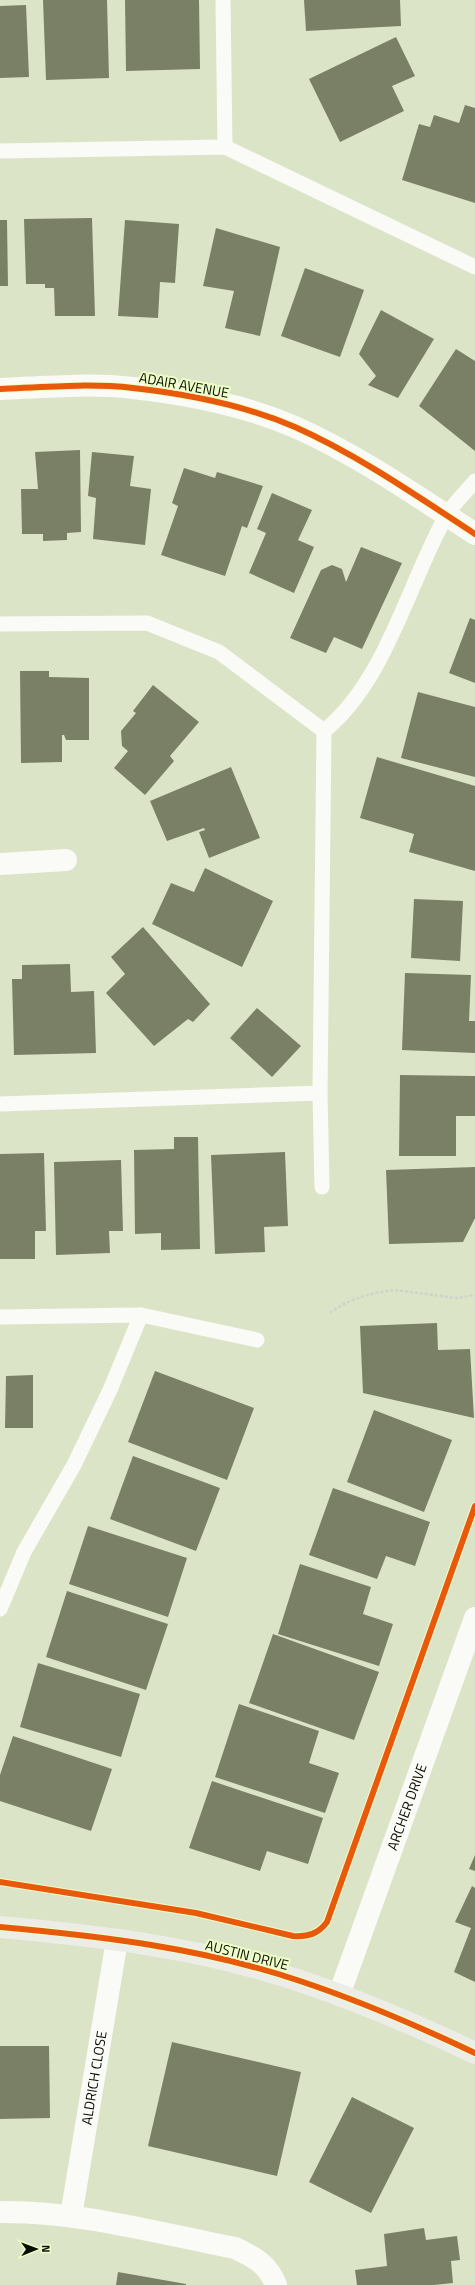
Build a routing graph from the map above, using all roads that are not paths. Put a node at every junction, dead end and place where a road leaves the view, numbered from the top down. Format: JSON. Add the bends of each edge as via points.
{"nodes":[{"id":1,"x":223,"y":0,"type":"edge"},
{"id":2,"x":225,"y":147,"type":"junction"},
{"id":3,"x":0,"y":151,"type":"edge"},
{"id":4,"x":475,"y":266,"type":"edge"},
{"id":5,"x":0,"y":389,"type":"edge"},
{"id":6,"x":475,"y":481,"type":"edge"},
{"id":7,"x":447,"y":515,"type":"junction"},
{"id":8,"x":475,"y":534,"type":"edge"},
{"id":9,"x":0,"y":624,"type":"edge"},
{"id":10,"x":324,"y":731,"type":"junction"},
{"id":11,"x":66,"y":860,"type":"dead end"},
{"id":12,"x":0,"y":864,"type":"edge"},
{"id":13,"x":320,"y":1093,"type":"junction"},
{"id":14,"x":0,"y":1104,"type":"edge"},
{"id":15,"x":322,"y":1187,"type":"dead end"},
{"id":16,"x":141,"y":1315,"type":"junction"},
{"id":17,"x":0,"y":1317,"type":"edge"},
{"id":18,"x":257,"y":1340,"type":"dead end"},
{"id":19,"x":0,"y":1609,"type":"edge"},
{"id":20,"x":475,"y":1618,"type":"edge"},
{"id":21,"x":0,"y":1927,"type":"edge"},
{"id":22,"x":117,"y":1940,"type":"junction"},
{"id":23,"x":339,"y":1995,"type":"junction"},
{"id":24,"x":475,"y":2053,"type":"edge"},
{"id":25,"x":0,"y":2212,"type":"edge"},
{"id":26,"x":71,"y":2216,"type":"junction"},
{"id":27,"x":276,"y":2285,"type":"edge"}],
"edges":[{"from":1,"to":2,"type":"lane"},
{"from":2,"to":3,"type":"lane"},
{"from":2,"to":4,"type":"lane"},
{"from":5,"to":7,"type":"street","name":"ADAIR AVENUE","via":[[78,386],[132,388],[185,395],[233,406],[294,427],[333,446]]},
{"from":6,"to":7,"type":"lane"},
{"from":7,"to":8,"type":"street","name":"ADAIR AVENUE"},
{"from":7,"to":10,"type":"lane","via":[[372,673],[341,718]]},
{"from":9,"to":10,"type":"lane","via":[[147,623],[219,652]]},
{"from":10,"to":13,"type":"lane"},
{"from":11,"to":12,"type":"street"},
{"from":13,"to":14,"type":"lane"},
{"from":13,"to":15,"type":"lane"},
{"from":16,"to":17,"type":"lane"},
{"from":16,"to":18,"type":"lane"},
{"from":16,"to":19,"type":"lane","via":[[110,1390],[80,1452],[24,1552]]},
{"from":20,"to":23,"type":"street","name":"ARCHER DRIVE"},
{"from":21,"to":22,"type":"street","name":"AUSTIN DRIVE"},
{"from":22,"to":23,"type":"street","name":"AUSTIN DRIVE","via":[[253,1967]]},
{"from":22,"to":26,"type":"street","name":"ALDRICH CLOSE"},
{"from":23,"to":24,"type":"street","name":"AUSTIN DRIVE","via":[[406,2021]]},
{"from":25,"to":26,"type":"street","via":[[28,2211]]},
{"from":26,"to":27,"type":"street","via":[[235,2248],[260,2260],[273,2276]]}]}
